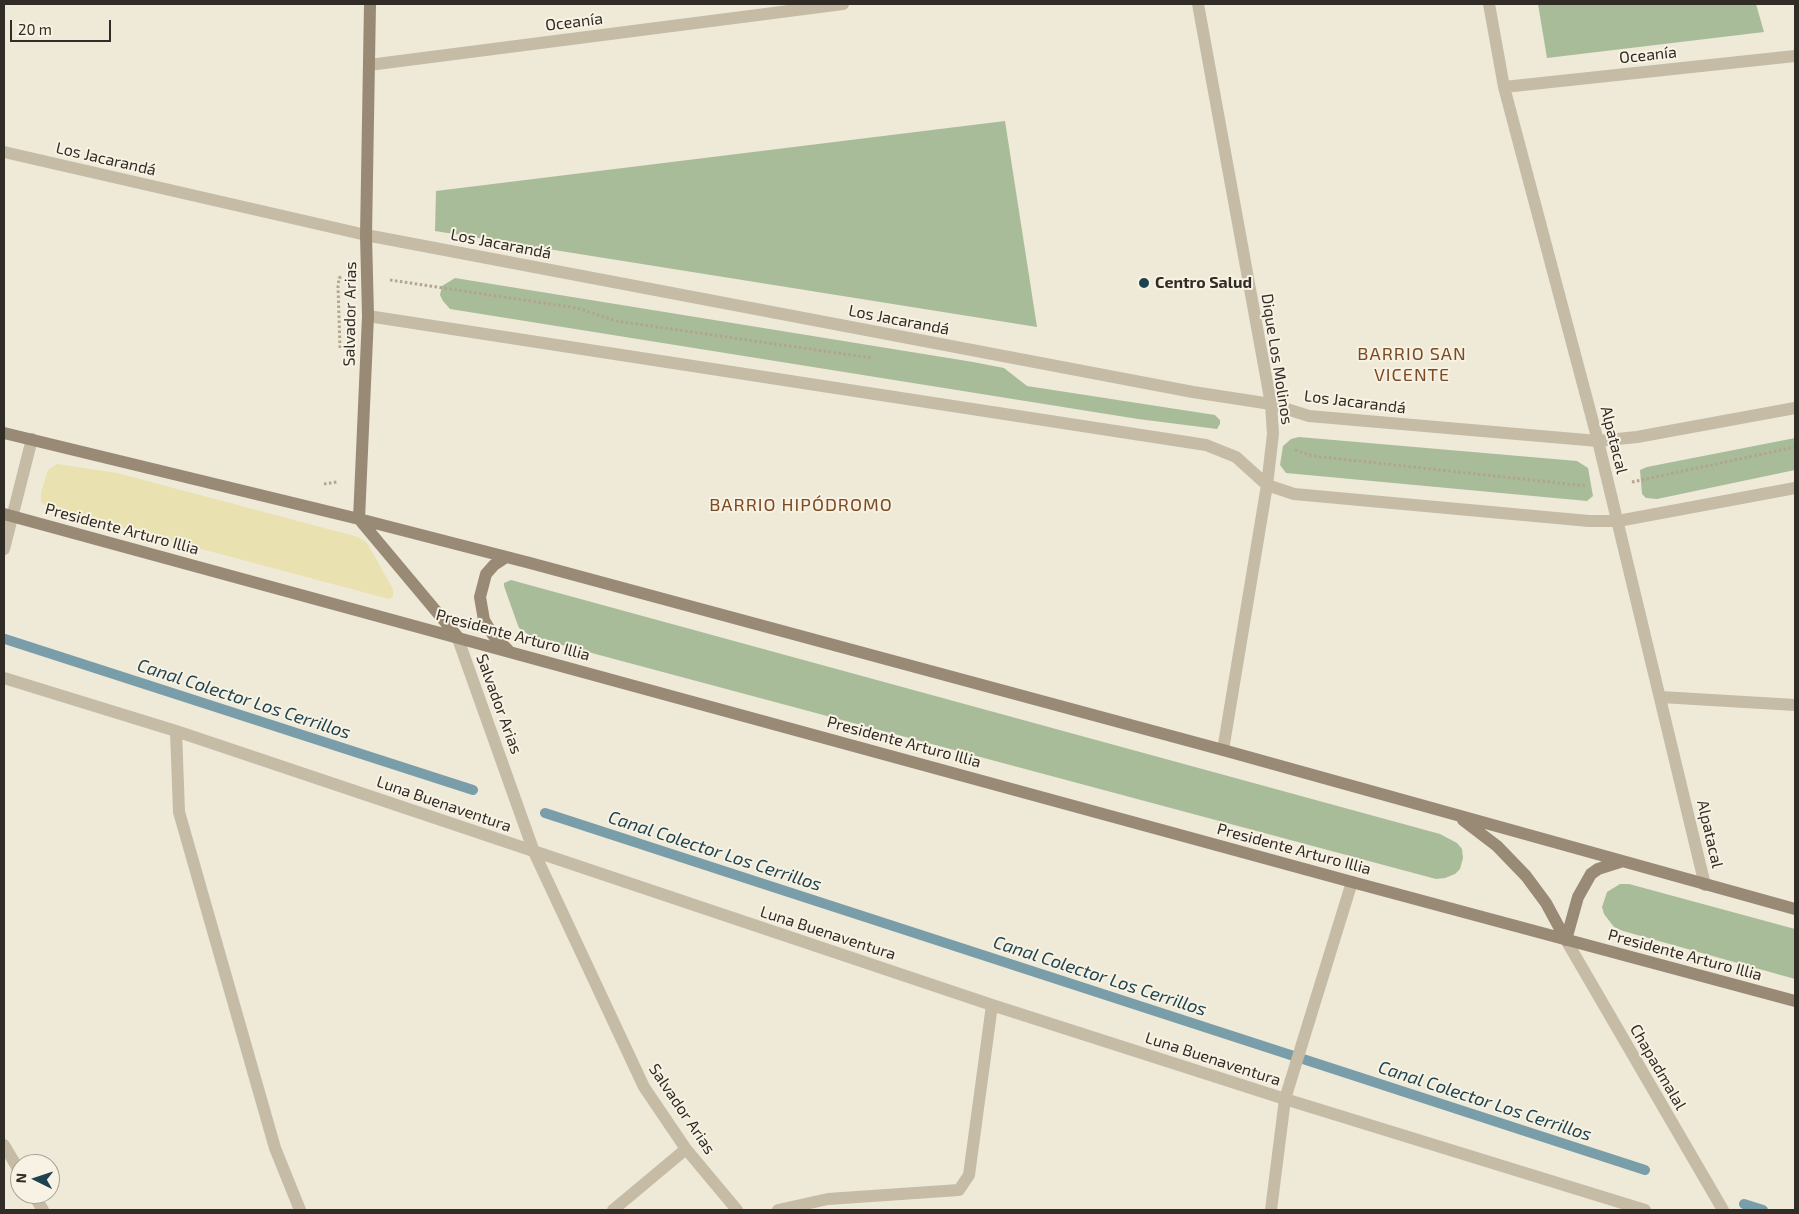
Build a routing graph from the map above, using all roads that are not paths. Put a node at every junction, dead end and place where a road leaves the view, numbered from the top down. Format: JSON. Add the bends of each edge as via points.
{"nodes":[{"id":1,"x":370,"y":4,"type":"edge"},
{"id":2,"x":843,"y":4,"type":"edge"},
{"id":3,"x":1198,"y":4,"type":"edge"},
{"id":4,"x":1490,"y":4,"type":"edge"},
{"id":5,"x":1795,"y":56,"type":"edge"},
{"id":6,"x":369,"y":65,"type":"junction"},
{"id":7,"x":1504,"y":87,"type":"junction"},
{"id":8,"x":4,"y":152,"type":"edge"},
{"id":9,"x":366,"y":236,"type":"junction"},
{"id":10,"x":368,"y":316,"type":"junction"},
{"id":11,"x":1272,"y":404,"type":"junction"},
{"id":12,"x":1795,"y":408,"type":"edge"},
{"id":13,"x":4,"y":433,"type":"edge"},
{"id":14,"x":32,"y":439,"type":"junction"},
{"id":15,"x":1598,"y":441,"type":"junction"},
{"id":16,"x":1268,"y":485,"type":"junction"},
{"id":17,"x":1795,"y":488,"type":"edge"},
{"id":18,"x":8,"y":515,"type":"edge"},
{"id":19,"x":360,"y":519,"type":"junction"},
{"id":20,"x":1618,"y":521,"type":"junction"},
{"id":21,"x":4,"y":549,"type":"edge"},
{"id":22,"x":506,"y":557,"type":"junction"},
{"id":23,"x":457,"y":636,"type":"junction"},
{"id":24,"x":508,"y":650,"type":"junction"},
{"id":25,"x":4,"y":678,"type":"edge"},
{"id":26,"x":1662,"y":697,"type":"junction"},
{"id":27,"x":1795,"y":705,"type":"edge"},
{"id":28,"x":176,"y":731,"type":"junction"},
{"id":29,"x":1223,"y":750,"type":"junction"},
{"id":30,"x":1457,"y":815,"type":"junction"},
{"id":31,"x":534,"y":852,"type":"junction"},
{"id":32,"x":1621,"y":862,"type":"junction"},
{"id":33,"x":1352,"y":882,"type":"junction"},
{"id":34,"x":1705,"y":885,"type":"junction"},
{"id":35,"x":1795,"y":909,"type":"edge"},
{"id":36,"x":1566,"y":940,"type":"junction"},
{"id":37,"x":1795,"y":1001,"type":"edge"},
{"id":38,"x":992,"y":1005,"type":"junction"},
{"id":39,"x":1284,"y":1099,"type":"junction"},
{"id":40,"x":686,"y":1149,"type":"junction"},
{"id":41,"x":300,"y":1210,"type":"edge"},
{"id":42,"x":614,"y":1210,"type":"edge"},
{"id":43,"x":737,"y":1210,"type":"edge"},
{"id":44,"x":778,"y":1210,"type":"edge"},
{"id":45,"x":1271,"y":1210,"type":"edge"},
{"id":46,"x":1644,"y":1210,"type":"edge"},
{"id":47,"x":1723,"y":1210,"type":"edge"}],
"edges":[{"from":1,"to":6,"type":"street","name":"Salvador Arias"},
{"from":2,"to":6,"type":"street","name":"Oceanía"},
{"from":3,"to":11,"type":"street","name":"Dique Los Molinos"},
{"from":4,"to":7,"type":"street","name":"Alpatacal"},
{"from":5,"to":7,"type":"street","name":"Oceanía"},
{"from":6,"to":9,"type":"street","name":"Salvador Arias"},
{"from":7,"to":15,"type":"street","name":"Alpatacal"},
{"from":8,"to":9,"type":"street","name":"Los Jacarandá"},
{"from":9,"to":10,"type":"street","name":"Salvador Arias"},
{"from":9,"to":11,"type":"street","name":"Los Jacarandá","via":[[1193,392]]},
{"from":10,"to":16,"type":"street","via":[[1206,445],[1236,457]]},
{"from":10,"to":19,"type":"street","name":"Salvador Arias"},
{"from":11,"to":15,"type":"street","name":"Los Jacarandá","via":[[1309,416]]},
{"from":11,"to":16,"type":"street","name":"Dique Los Molinos"},
{"from":12,"to":15,"type":"street","name":"Los Jacarandá"},
{"from":13,"to":14,"type":"street"},
{"from":14,"to":18,"type":"street"},
{"from":14,"to":19,"type":"street"},
{"from":15,"to":20,"type":"street","name":"Alpatacal"},
{"from":16,"to":20,"type":"street","via":[[1294,494]]},
{"from":16,"to":29,"type":"street","name":"Dique Los Molinos"},
{"from":17,"to":20,"type":"street"},
{"from":18,"to":21,"type":"street"},
{"from":18,"to":23,"type":"street","name":"Presidente Arturo Illia"},
{"from":19,"to":22,"type":"street"},
{"from":19,"to":23,"type":"street","name":"Salvador Arias"},
{"from":20,"to":26,"type":"street","name":"Alpatacal"},
{"from":22,"to":24,"type":"street","via":[[486,574],[480,597],[484,620]]},
{"from":22,"to":29,"type":"street"},
{"from":23,"to":24,"type":"street","name":"Presidente Arturo Illia"},
{"from":23,"to":31,"type":"street","name":"Salvador Arias"},
{"from":24,"to":33,"type":"street","name":"Presidente Arturo Illia"},
{"from":25,"to":28,"type":"street","name":"Luna Buenaventura"},
{"from":26,"to":27,"type":"street"},
{"from":26,"to":34,"type":"street","name":"Alpatacal"},
{"from":28,"to":31,"type":"street","name":"Luna Buenaventura"},
{"from":28,"to":41,"type":"street","via":[[179,812],[275,1148]]},
{"from":29,"to":30,"type":"street"},
{"from":30,"to":32,"type":"street"},
{"from":30,"to":36,"type":"street","via":[[1497,846],[1526,876],[1546,903]]},
{"from":31,"to":38,"type":"street","name":"Luna Buenaventura"},
{"from":31,"to":40,"type":"street","name":"Salvador Arias","via":[[644,1087]]},
{"from":32,"to":34,"type":"street"},
{"from":32,"to":36,"type":"street","via":[[1609,864],[1591,874],[1578,897]]},
{"from":33,"to":36,"type":"street","name":"Presidente Arturo Illia"},
{"from":33,"to":39,"type":"street"},
{"from":34,"to":35,"type":"street"},
{"from":36,"to":37,"type":"street","name":"Presidente Arturo Illia"},
{"from":36,"to":47,"type":"street","name":"Chapadmalal"},
{"from":38,"to":39,"type":"street","name":"Luna Buenaventura"},
{"from":38,"to":44,"type":"street","via":[[968,1175],[958,1190],[828,1199]]},
{"from":39,"to":45,"type":"street"},
{"from":39,"to":46,"type":"street","name":"Luna Buenaventura"},
{"from":40,"to":42,"type":"street"},
{"from":40,"to":43,"type":"street","name":"Salvador Arias"}]}
